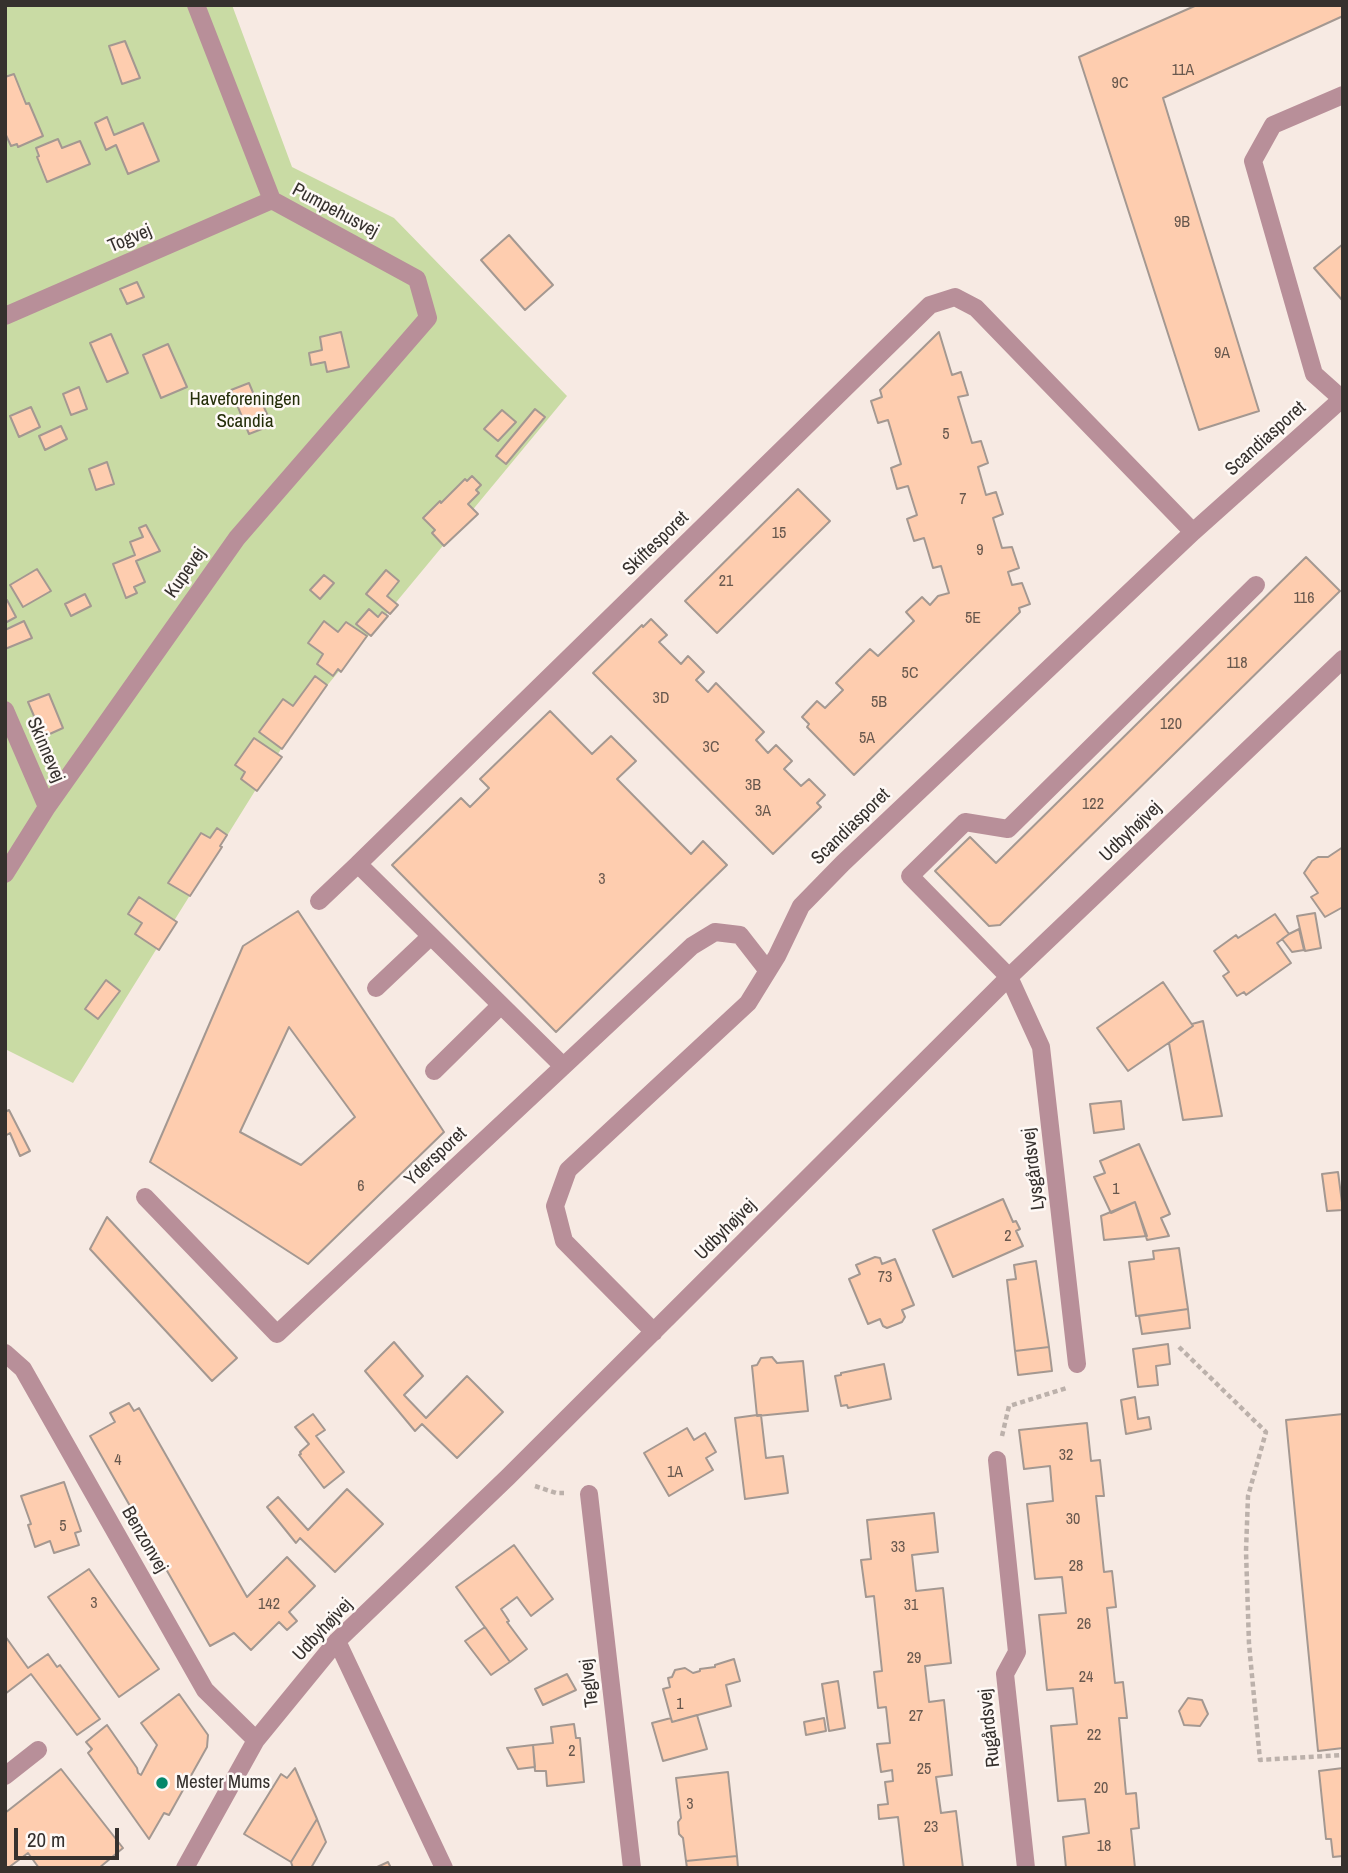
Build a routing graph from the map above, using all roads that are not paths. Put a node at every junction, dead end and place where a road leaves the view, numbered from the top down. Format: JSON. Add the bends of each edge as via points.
{"nodes":[{"id":1,"x":196,"y":5,"type":"edge"},
{"id":2,"x":1343,"y":95,"type":"edge"},
{"id":3,"x":272,"y":201,"type":"junction"},
{"id":4,"x":5,"y":316,"type":"edge"},
{"id":5,"x":428,"y":318,"type":"joint"},
{"id":6,"x":1342,"y":398,"type":"edge"},
{"id":7,"x":1193,"y":532,"type":"junction"},
{"id":8,"x":1256,"y":585,"type":"dead end"},
{"id":9,"x":1343,"y":659,"type":"edge"},
{"id":10,"x":5,"y":710,"type":"edge"},
{"id":11,"x":47,"y":807,"type":"junction"},
{"id":12,"x":358,"y":864,"type":"junction"},
{"id":13,"x":5,"y":874,"type":"edge"},
{"id":14,"x":319,"y":901,"type":"dead end"},
{"id":15,"x":431,"y":936,"type":"junction"},
{"id":16,"x":768,"y":971,"type":"junction"},
{"id":17,"x":1009,"y":977,"type":"junction"},
{"id":18,"x":376,"y":988,"type":"dead end"},
{"id":19,"x":501,"y":1004,"type":"junction"},
{"id":20,"x":563,"y":1066,"type":"junction"},
{"id":21,"x":434,"y":1071,"type":"dead end"},
{"id":22,"x":145,"y":1197,"type":"dead end"},
{"id":23,"x":653,"y":1332,"type":"junction"},
{"id":24,"x":5,"y":1353,"type":"edge"},
{"id":25,"x":1077,"y":1364,"type":"road end"},
{"id":26,"x":997,"y":1460,"type":"road end"},
{"id":27,"x":589,"y":1494,"type":"road end"},
{"id":28,"x":337,"y":1642,"type":"junction"},
{"id":29,"x":256,"y":1740,"type":"junction"},
{"id":30,"x":38,"y":1751,"type":"dead end"},
{"id":31,"x":5,"y":1776,"type":"edge"},
{"id":32,"x":185,"y":1868,"type":"edge"},
{"id":33,"x":444,"y":1868,"type":"edge"},
{"id":34,"x":632,"y":1868,"type":"edge"},
{"id":35,"x":1026,"y":1868,"type":"edge"}],
"edges":[{"from":1,"to":3,"type":"street","name":"Pumpehusvej"},
{"from":2,"to":6,"type":"street","name":"Scandiasporet","via":[[1273,125],[1253,161],[1314,374]]},
{"from":3,"to":4,"type":"street","name":"Togvej"},
{"from":3,"to":5,"type":"street","name":"Pumpehusvej","via":[[416,279]]},
{"from":5,"to":11,"type":"street","name":"Kupevej","via":[[237,538]]},
{"from":6,"to":7,"type":"street","name":"Scandiasporet"},
{"from":7,"to":12,"type":"street","name":"Skiftesporet","via":[[976,308],[955,297],[930,305]]},
{"from":7,"to":16,"type":"street","name":"Scandiasporet","via":[[801,906]]},
{"from":8,"to":17,"type":"street","name":"Lysgårdsvej","via":[[1008,828],[965,822],[910,876]]},
{"from":9,"to":17,"type":"street","name":"Udbyhøjvej"},
{"from":10,"to":11,"type":"street","name":"Skinnevej"},
{"from":11,"to":13,"type":"street","name":"Kupevej"},
{"from":12,"to":14,"type":"street","name":"Skiftesporet"},
{"from":12,"to":15,"type":"street"},
{"from":15,"to":18,"type":"street"},
{"from":15,"to":19,"type":"street"},
{"from":16,"to":20,"type":"street","name":"Ydersporet","via":[[740,935],[715,932],[692,946]]},
{"from":16,"to":23,"type":"street","name":"Scandiasporet","via":[[748,1003],[568,1170],[555,1206],[564,1241]]},
{"from":17,"to":23,"type":"street","name":"Udbyhøjvej"},
{"from":17,"to":25,"type":"street","name":"Lysgårdsvej","via":[[1041,1047]]},
{"from":19,"to":20,"type":"street"},
{"from":19,"to":21,"type":"street"},
{"from":20,"to":22,"type":"street","name":"Ydersporet","via":[[277,1334]]},
{"from":23,"to":28,"type":"street","name":"Udbyhøjvej"},
{"from":24,"to":29,"type":"street","name":"Benzonvej","via":[[23,1370],[205,1690]]},
{"from":26,"to":35,"type":"street","name":"Rugårdsvej","via":[[1017,1652],[1005,1674]]},
{"from":27,"to":34,"type":"street","name":"Teglvej"},
{"from":28,"to":29,"type":"street","name":"Udbyhøjvej"},
{"from":28,"to":33,"type":"street"},
{"from":29,"to":32,"type":"street","name":"Udbyhøjvej"},
{"from":30,"to":31,"type":"street"}]}
